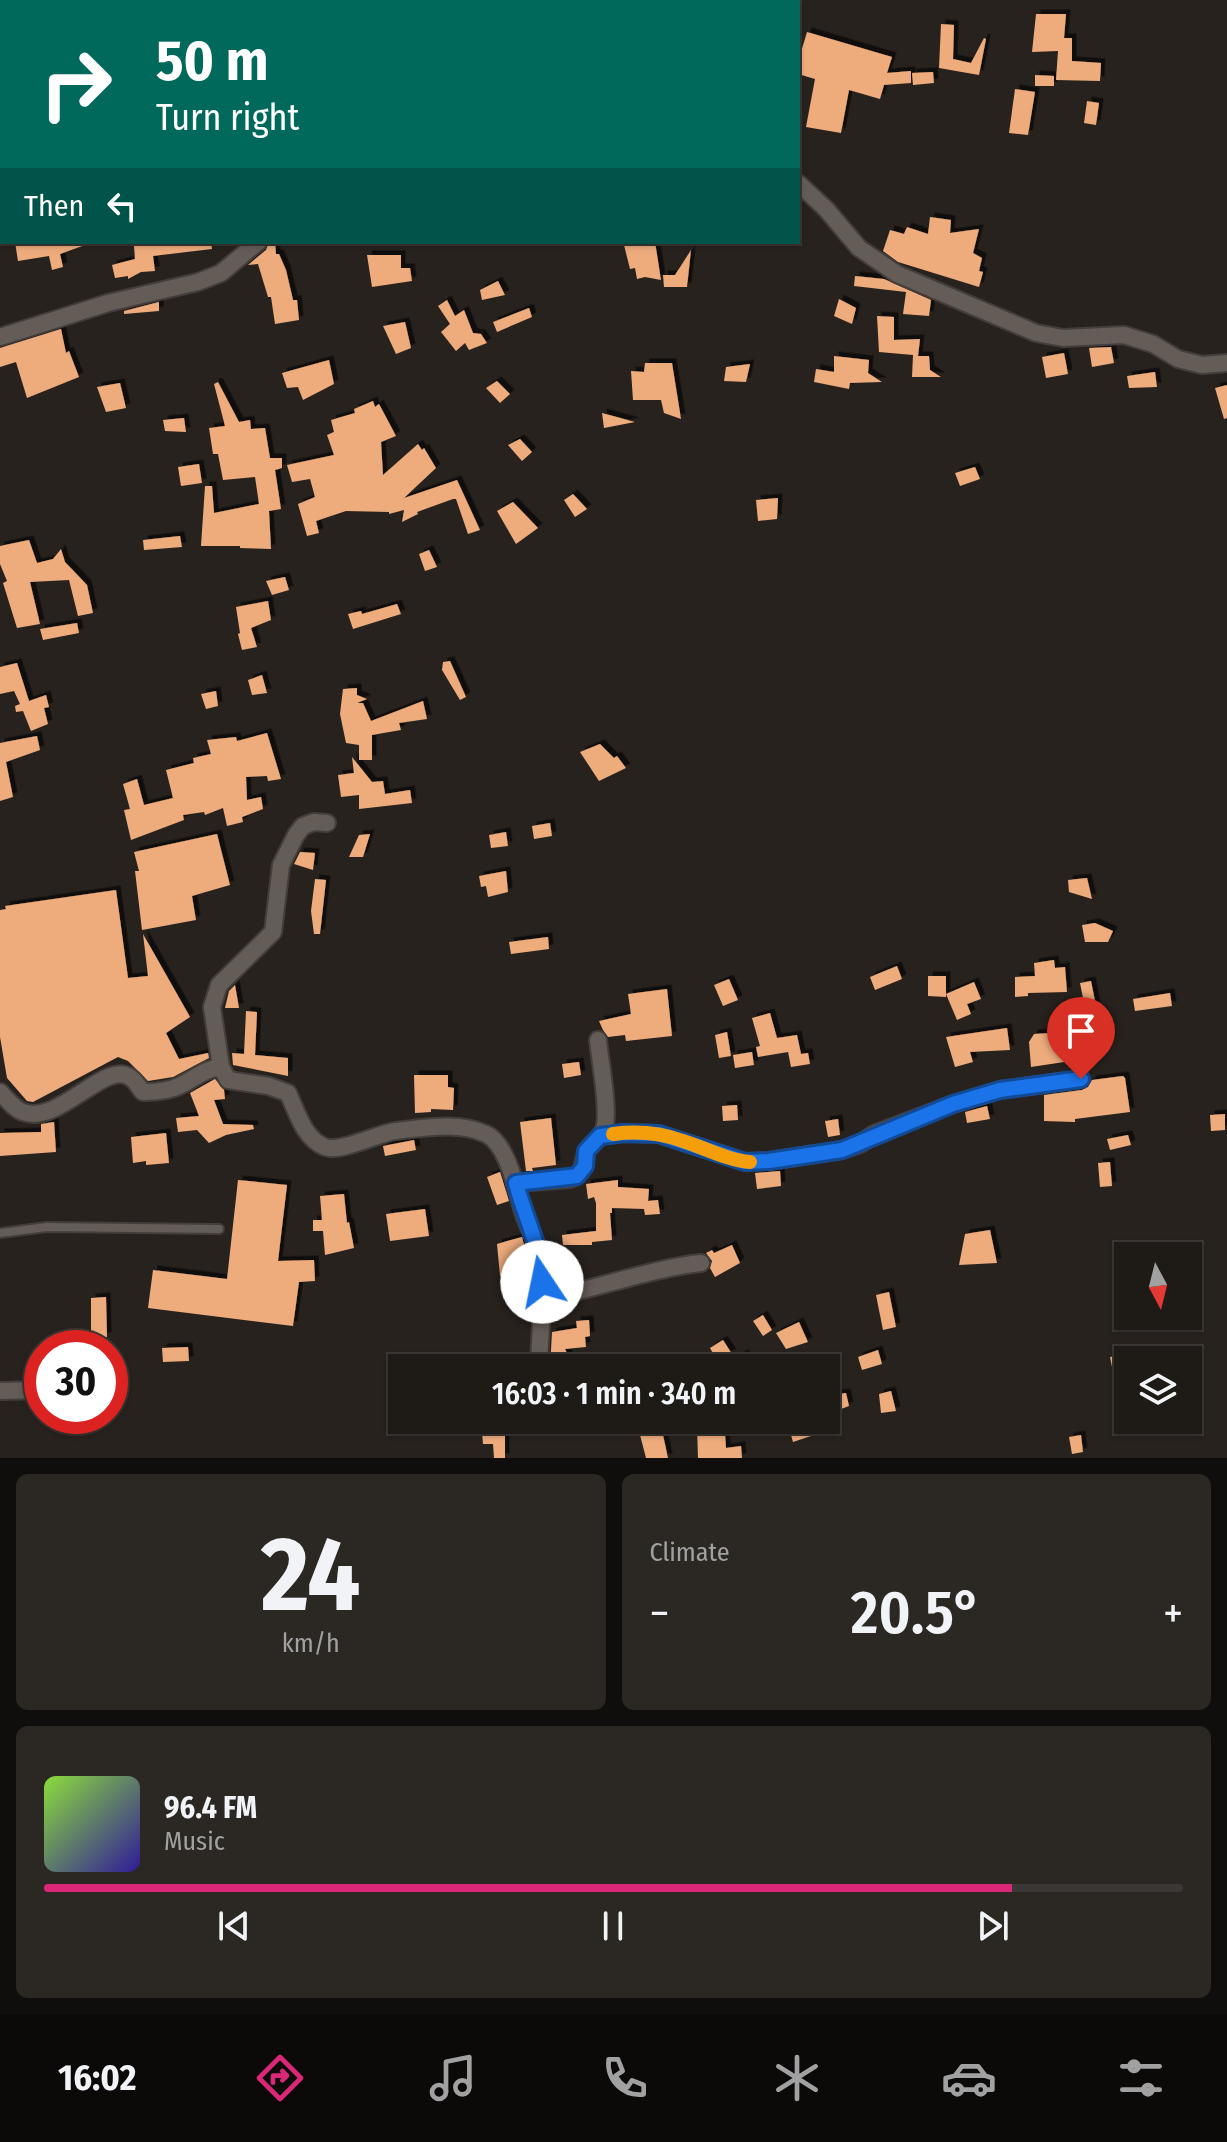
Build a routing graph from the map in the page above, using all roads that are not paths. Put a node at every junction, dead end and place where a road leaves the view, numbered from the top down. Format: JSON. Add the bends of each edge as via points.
{"nodes":[{"id":1,"x":800,"y":185,"type":"edge"},
{"id":2,"x":256,"y":244,"type":"edge"},
{"id":3,"x":0,"y":337,"type":"edge"},
{"id":4,"x":1227,"y":363,"type":"edge"},
{"id":5,"x":327,"y":823,"type":"dead end"},
{"id":6,"x":598,"y":1040,"type":"dead end"},
{"id":7,"x":221,"y":1067,"type":"junction"},
{"id":8,"x":1081,"y":1079,"type":"dead end"},
{"id":9,"x":0,"y":1092,"type":"edge"},
{"id":10,"x":600,"y":1136,"type":"junction"},
{"id":11,"x":516,"y":1183,"type":"junction"},
{"id":12,"x":219,"y":1229,"type":"dead end"},
{"id":13,"x":0,"y":1233,"type":"edge"},
{"id":14,"x":701,"y":1263,"type":"dead end"},
{"id":15,"x":542,"y":1299,"type":"junction"},
{"id":16,"x":539,"y":1354,"type":"edge"},
{"id":17,"x":24,"y":1390,"type":"edge"},
{"id":18,"x":0,"y":1391,"type":"edge"}],
"edges":[{"from":1,"to":4,"type":"street","via":[[859,248],[897,274],[1036,333],[1063,338],[1124,335],[1178,359],[1202,365]]},
{"from":2,"to":3,"type":"street","via":[[221,273],[198,282]]},
{"from":5,"to":7,"type":"street","via":[[303,826],[296,835],[281,865],[273,932],[219,985],[212,1007]]},
{"from":6,"to":10,"type":"street","via":[[606,1117]]},
{"from":7,"to":9,"type":"street","via":[[156,1092],[143,1092],[125,1075],[109,1075],[45,1113],[19,1111]]},
{"from":7,"to":11,"type":"street","via":[[228,1080],[288,1093],[308,1136],[322,1146],[334,1149],[378,1134],[458,1127],[497,1141]]},
{"from":8,"to":10,"type":"street","via":[[1000,1090],[842,1150],[769,1161],[745,1162],[659,1134]]},
{"from":10,"to":11,"type":"street","via":[[586,1151],[585,1166],[577,1176]]},
{"from":11,"to":15,"type":"street","via":[[542,1262]]},
{"from":12,"to":13,"type":"lane","via":[[47,1227]]},
{"from":14,"to":15,"type":"street"},
{"from":15,"to":16,"type":"street"},
{"from":17,"to":18,"type":"street"}]}
